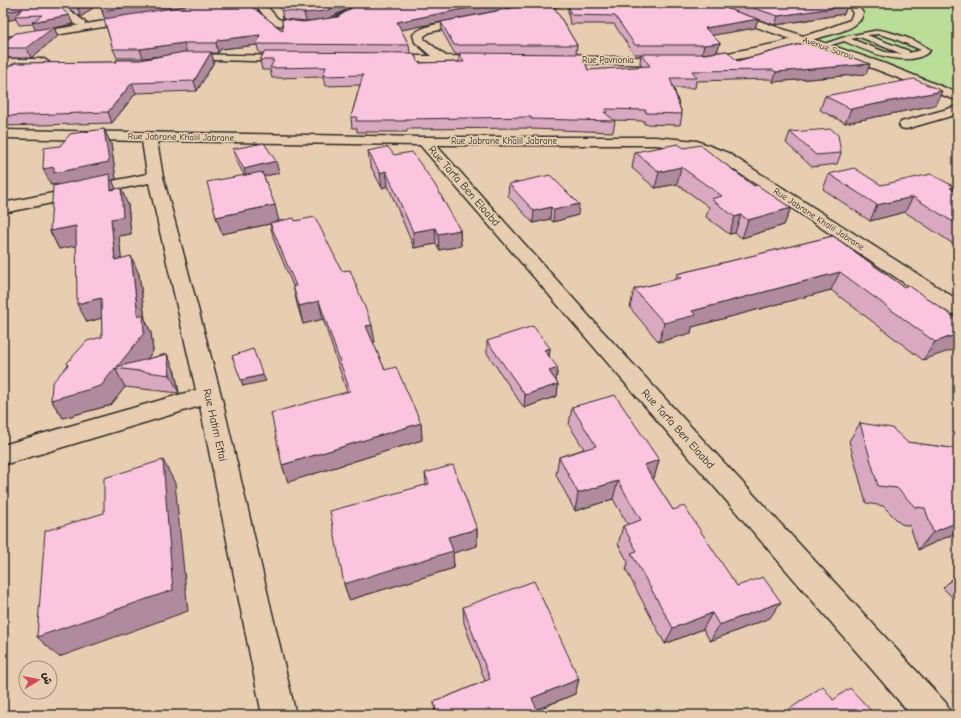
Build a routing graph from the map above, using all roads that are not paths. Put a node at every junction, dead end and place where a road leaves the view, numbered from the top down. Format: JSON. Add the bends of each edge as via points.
{"nodes":[{"id":1,"x":259,"y":3,"type":"edge"},
{"id":2,"x":365,"y":3,"type":"edge"},
{"id":3,"x":697,"y":3,"type":"edge"},
{"id":4,"x":851,"y":3,"type":"edge"},
{"id":5,"x":555,"y":5,"type":"edge"},
{"id":6,"x":61,"y":7,"type":"edge"},
{"id":7,"x":512,"y":12,"type":"edge"},
{"id":8,"x":481,"y":19,"type":"edge"},
{"id":9,"x":80,"y":22,"type":"junction"},
{"id":10,"x":3,"y":35,"type":"edge"},
{"id":11,"x":862,"y":35,"type":"junction"},
{"id":12,"x":803,"y":39,"type":"junction"},
{"id":13,"x":845,"y":39,"type":"junction"},
{"id":14,"x":3,"y":41,"type":"edge"},
{"id":15,"x":822,"y":46,"type":"junction"},
{"id":16,"x":911,"y":55,"type":"junction"},
{"id":17,"x":170,"y":59,"type":"edge"},
{"id":18,"x":302,"y":59,"type":"edge"},
{"id":19,"x":373,"y":59,"type":"edge"},
{"id":20,"x":442,"y":60,"type":"junction"},
{"id":21,"x":504,"y":60,"type":"edge"},
{"id":22,"x":543,"y":60,"type":"edge"},
{"id":23,"x":3,"y":63,"type":"edge"},
{"id":24,"x":54,"y":64,"type":"edge"},
{"id":25,"x":958,"y":97,"type":"edge"},
{"id":26,"x":958,"y":110,"type":"edge"},
{"id":27,"x":906,"y":125,"type":"dead end"},
{"id":28,"x":3,"y":134,"type":"edge"},
{"id":29,"x":149,"y":136,"type":"junction"},
{"id":30,"x":424,"y":141,"type":"junction"},
{"id":31,"x":155,"y":177,"type":"junction"},
{"id":32,"x":3,"y":208,"type":"edge"},
{"id":33,"x":958,"y":309,"type":"edge"},
{"id":34,"x":209,"y":395,"type":"junction"},
{"id":35,"x":3,"y":455,"type":"edge"},
{"id":36,"x":280,"y":715,"type":"edge"},
{"id":37,"x":934,"y":715,"type":"edge"}],
"edges":[{"from":1,"to":2,"type":"street","via":[[274,20],[306,26],[335,22]]},
{"from":3,"to":12,"type":"street","name":"Avenue Sarou"},
{"from":4,"to":12,"type":"street","name":"Rue Pavnonia","via":[[858,13],[854,22]]},
{"from":5,"to":7,"type":"street"},
{"from":6,"to":9,"type":"street"},
{"from":8,"to":20,"type":"street","via":[[419,33],[419,40]]},
{"from":9,"to":10,"type":"street"},
{"from":9,"to":14,"type":"street","via":[[143,15]]},
{"from":11,"to":13,"type":"lane"},
{"from":11,"to":16,"type":"lane"},
{"from":11,"to":16,"type":"lane","via":[[883,33],[926,50]]},
{"from":12,"to":15,"type":"street","name":"Avenue Sarou"},
{"from":12,"to":22,"type":"street","name":"Rue Pavnonia","via":[[746,53],[711,58]]},
{"from":13,"to":15,"type":"lane"},
{"from":13,"to":16,"type":"lane","via":[[890,56]]},
{"from":15,"to":25,"type":"street","name":"Avenue Sarou"},
{"from":17,"to":18,"type":"street"},
{"from":19,"to":20,"type":"street"},
{"from":20,"to":21,"type":"street"},
{"from":23,"to":24,"type":"street"},
{"from":26,"to":27,"type":"street"},
{"from":28,"to":29,"type":"street","name":"Rue Jabrane Khalil Jabrane"},
{"from":29,"to":30,"type":"street","name":"Rue Jabrane Khalil Jabrane"},
{"from":29,"to":31,"type":"street","name":"Rue Hatim Ettai"},
{"from":30,"to":33,"type":"street","name":"Rue Jabrane Khalil Jabrane","via":[[655,141],[705,147],[723,156]]},
{"from":30,"to":37,"type":"street","name":"Rue Tarfa Ben Elaabd"},
{"from":31,"to":32,"type":"street"},
{"from":31,"to":34,"type":"street","name":"Rue Hatim Ettai"},
{"from":34,"to":35,"type":"street"},
{"from":34,"to":36,"type":"street","name":"Rue Hatim Ettai"}]}
